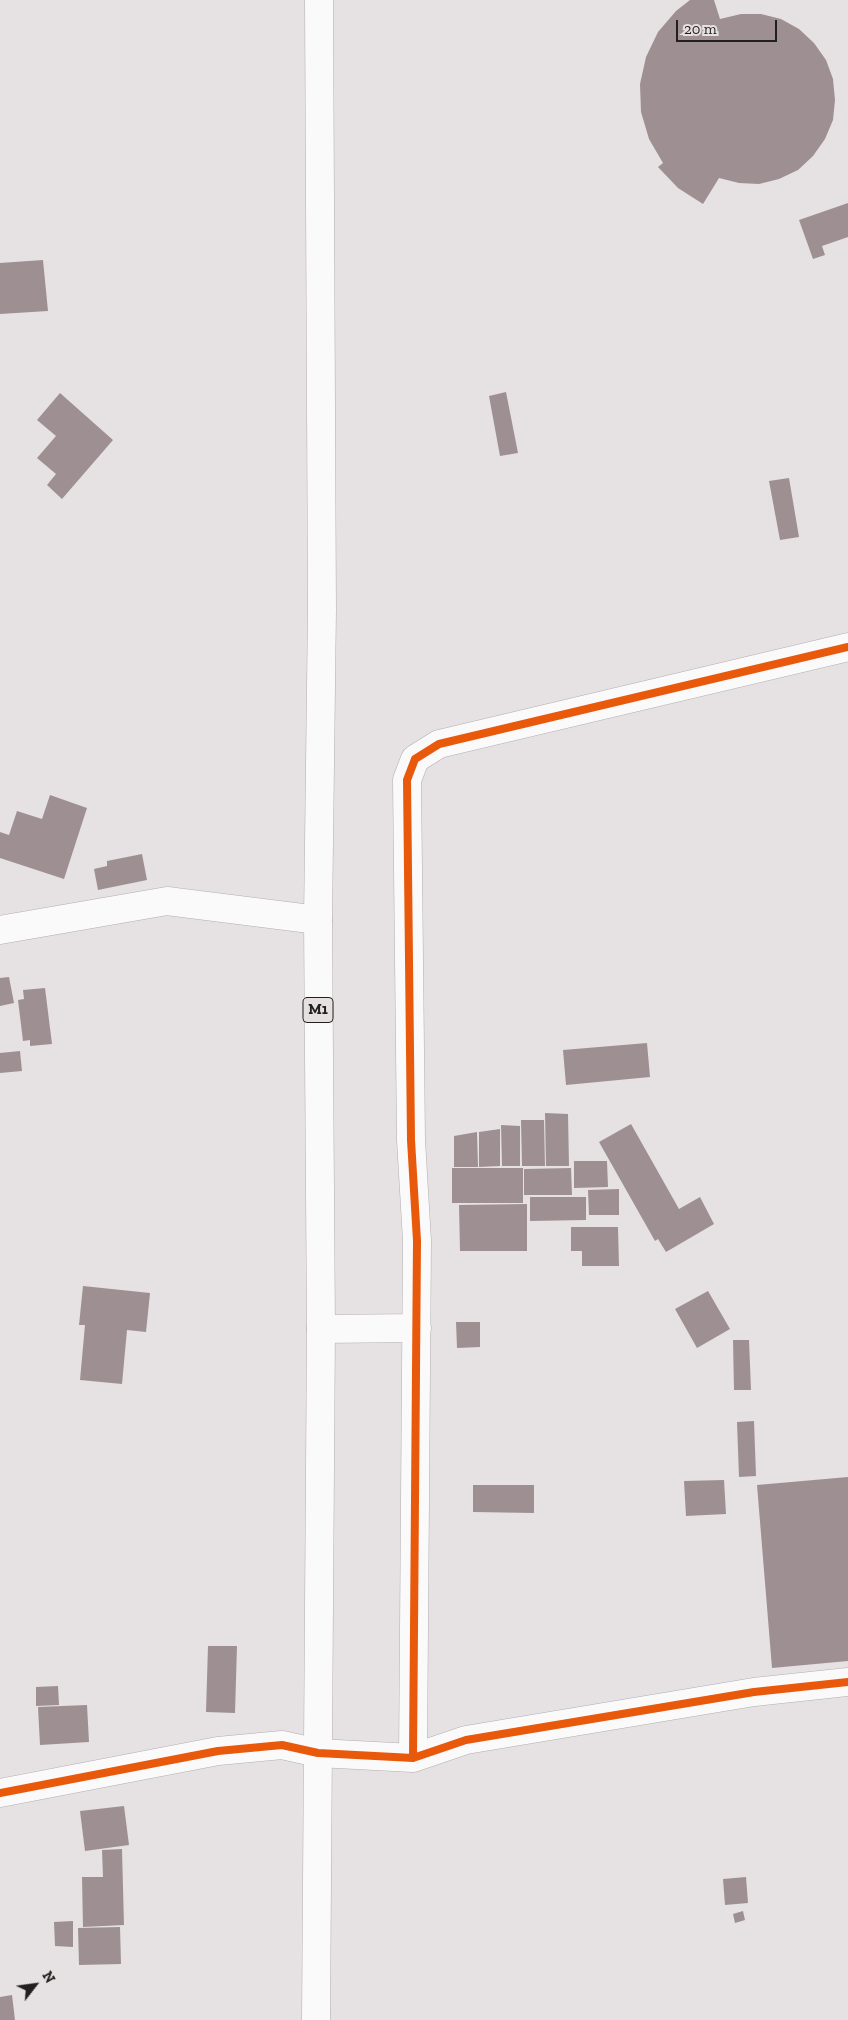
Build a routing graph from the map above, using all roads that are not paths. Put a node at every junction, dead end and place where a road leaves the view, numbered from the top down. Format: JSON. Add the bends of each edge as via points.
{"nodes":[{"id":1,"x":319,"y":0,"type":"edge"},
{"id":2,"x":848,"y":647,"type":"edge"},
{"id":3,"x":318,"y":920,"type":"junction"},
{"id":4,"x":0,"y":930,"type":"edge"},
{"id":5,"x":416,"y":1328,"type":"junction"},
{"id":6,"x":321,"y":1330,"type":"junction"},
{"id":7,"x":848,"y":1682,"type":"edge"},
{"id":8,"x":318,"y":1753,"type":"junction"},
{"id":9,"x":413,"y":1758,"type":"junction"},
{"id":10,"x":0,"y":1793,"type":"edge"},
{"id":11,"x":316,"y":2020,"type":"edge"}],
"edges":[{"from":1,"to":3,"type":"main road","number":"M1","via":[[322,609]]},
{"from":2,"to":5,"type":"main road","via":[[439,744],[415,759],[407,780]]},
{"from":3,"to":4,"type":"main road","via":[[167,900]]},
{"from":3,"to":6,"type":"main road","number":"M1"},
{"from":5,"to":6,"type":"main road"},
{"from":5,"to":9,"type":"main road"},
{"from":6,"to":8,"type":"main road","number":"M1"},
{"from":7,"to":9,"type":"main road","via":[[754,1692],[466,1740]]},
{"from":8,"to":9,"type":"main road"},
{"from":8,"to":10,"type":"main road","via":[[282,1745],[218,1751]]},
{"from":8,"to":11,"type":"main road","number":"M1"}]}
